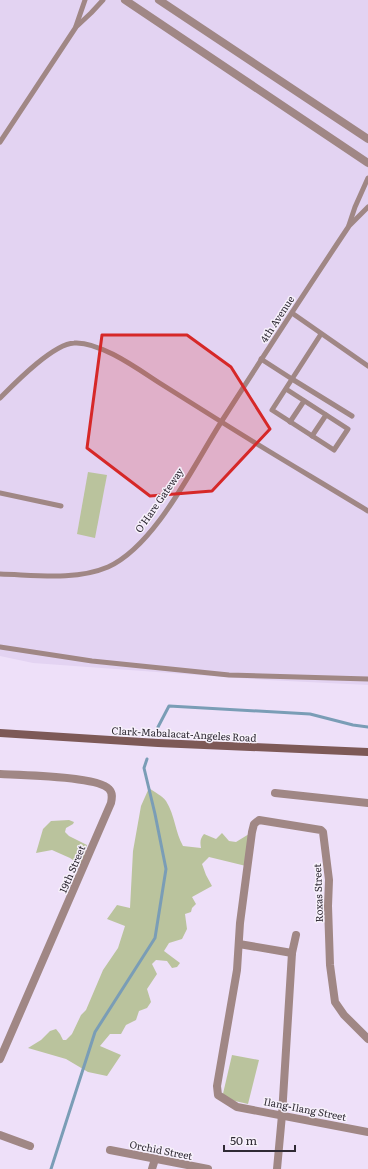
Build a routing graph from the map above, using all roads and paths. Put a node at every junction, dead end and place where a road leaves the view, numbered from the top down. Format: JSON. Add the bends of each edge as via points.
{"nodes":[{"id":1,"x":84,"y":0,"type":"edge"},
{"id":2,"x":103,"y":0,"type":"edge"},
{"id":3,"x":125,"y":0,"type":"edge"},
{"id":4,"x":159,"y":0,"type":"edge"},
{"id":5,"x":76,"y":27,"type":"junction"},
{"id":6,"x":368,"y":139,"type":"edge"},
{"id":7,"x":0,"y":142,"type":"edge"},
{"id":8,"x":368,"y":163,"type":"edge"},
{"id":9,"x":368,"y":178,"type":"edge"},
{"id":10,"x":368,"y":207,"type":"edge"},
{"id":11,"x":349,"y":226,"type":"junction"},
{"id":12,"x":292,"y":313,"type":"junction"},
{"id":13,"x":321,"y":334,"type":"junction"},
{"id":14,"x":261,"y":359,"type":"junction"},
{"id":15,"x":368,"y":366,"type":"edge"},
{"id":16,"x":292,"y":378,"type":"junction"},
{"id":17,"x":286,"y":389,"type":"junction"},
{"id":18,"x":0,"y":398,"type":"edge"},
{"id":19,"x":304,"y":401,"type":"junction"},
{"id":20,"x":326,"y":415,"type":"junction"},
{"id":21,"x":352,"y":416,"type":"dead end"},
{"id":22,"x":221,"y":422,"type":"junction"},
{"id":23,"x":290,"y":422,"type":"junction"},
{"id":24,"x":312,"y":436,"type":"junction"},
{"id":25,"x":0,"y":493,"type":"edge"},
{"id":26,"x":61,"y":506,"type":"dead end"},
{"id":27,"x":368,"y":510,"type":"edge"},
{"id":28,"x":0,"y":574,"type":"edge"},
{"id":29,"x":0,"y":646,"type":"edge"},
{"id":30,"x":368,"y":679,"type":"edge"},
{"id":31,"x":0,"y":733,"type":"edge"},
{"id":32,"x":368,"y":752,"type":"edge"},
{"id":33,"x":0,"y":774,"type":"edge"},
{"id":34,"x":275,"y":793,"type":"dead end"},
{"id":35,"x":368,"y":803,"type":"edge"},
{"id":36,"x":296,"y":934,"type":"dead end"},
{"id":37,"x":239,"y":944,"type":"junction"},
{"id":38,"x":292,"y":953,"type":"junction"},
{"id":39,"x":368,"y":1039,"type":"edge"},
{"id":40,"x":0,"y":1059,"type":"edge"},
{"id":41,"x":282,"y":1115,"type":"junction"},
{"id":42,"x":368,"y":1132,"type":"edge"},
{"id":43,"x":0,"y":1136,"type":"edge"},
{"id":44,"x":30,"y":1146,"type":"dead end"},
{"id":45,"x":110,"y":1150,"type":"dead end"},
{"id":46,"x":155,"y":1159,"type":"junction"},
{"id":47,"x":152,"y":1169,"type":"edge"},
{"id":48,"x":208,"y":1169,"type":"edge"},
{"id":49,"x":277,"y":1169,"type":"edge"}],
"edges":[{"from":1,"to":5,"type":"lane"},
{"from":2,"to":5,"type":"lane"},
{"from":3,"to":8,"type":"street"},
{"from":4,"to":6,"type":"street"},
{"from":5,"to":7,"type":"lane"},
{"from":9,"to":11,"type":"lane","name":"4th Avenue"},
{"from":10,"to":11,"type":"lane","name":"4th Avenue"},
{"from":11,"to":12,"type":"lane","name":"4th Avenue"},
{"from":12,"to":13,"type":"lane"},
{"from":12,"to":14,"type":"lane","name":"4th Avenue"},
{"from":13,"to":15,"type":"lane"},
{"from":13,"to":16,"type":"lane"},
{"from":14,"to":16,"type":"lane"},
{"from":14,"to":22,"type":"lane","name":"4th Avenue"},
{"from":16,"to":17,"type":"lane"},
{"from":16,"to":21,"type":"lane"},
{"from":17,"to":19,"type":"lane"},
{"from":17,"to":23,"type":"lane","via":[[272,410]]},
{"from":18,"to":22,"type":"lane","via":[[48,355],[68,344],[83,343],[125,361]]},
{"from":19,"to":20,"type":"lane"},
{"from":19,"to":23,"type":"lane"},
{"from":20,"to":24,"type":"lane"},
{"from":20,"to":24,"type":"lane","via":[[348,429],[334,450]]},
{"from":22,"to":27,"type":"lane"},
{"from":22,"to":28,"type":"lane","name":"O'Hare Gateway","via":[[154,528],[123,558],[88,573]]},
{"from":23,"to":24,"type":"lane"},
{"from":25,"to":26,"type":"lane"},
{"from":29,"to":30,"type":"lane","via":[[92,661],[229,675]]},
{"from":31,"to":32,"type":"main road","name":"Clark-Mabalacat-Angeles Road"},
{"from":33,"to":40,"type":"street","name":"19th Street","via":[[75,779],[104,784],[112,794],[111,803]]},
{"from":34,"to":35,"type":"street"},
{"from":36,"to":38,"type":"street"},
{"from":37,"to":38,"type":"street"},
{"from":37,"to":39,"type":"street","name":"Roxas Street","via":[[254,824],[259,820],[321,830],[329,880],[330,965],[335,1002]]},
{"from":37,"to":41,"type":"street","name":"Ilang-Ilang Street","via":[[238,970],[217,1086],[218,1095],[237,1106]]},
{"from":38,"to":41,"type":"street"},
{"from":41,"to":42,"type":"street","name":"Ilang-Ilang Street"},
{"from":41,"to":49,"type":"street"},
{"from":43,"to":44,"type":"street"},
{"from":45,"to":46,"type":"street","name":"Orchid Street"},
{"from":46,"to":47,"type":"street"},
{"from":46,"to":48,"type":"street","name":"Orchid Street"}]}
